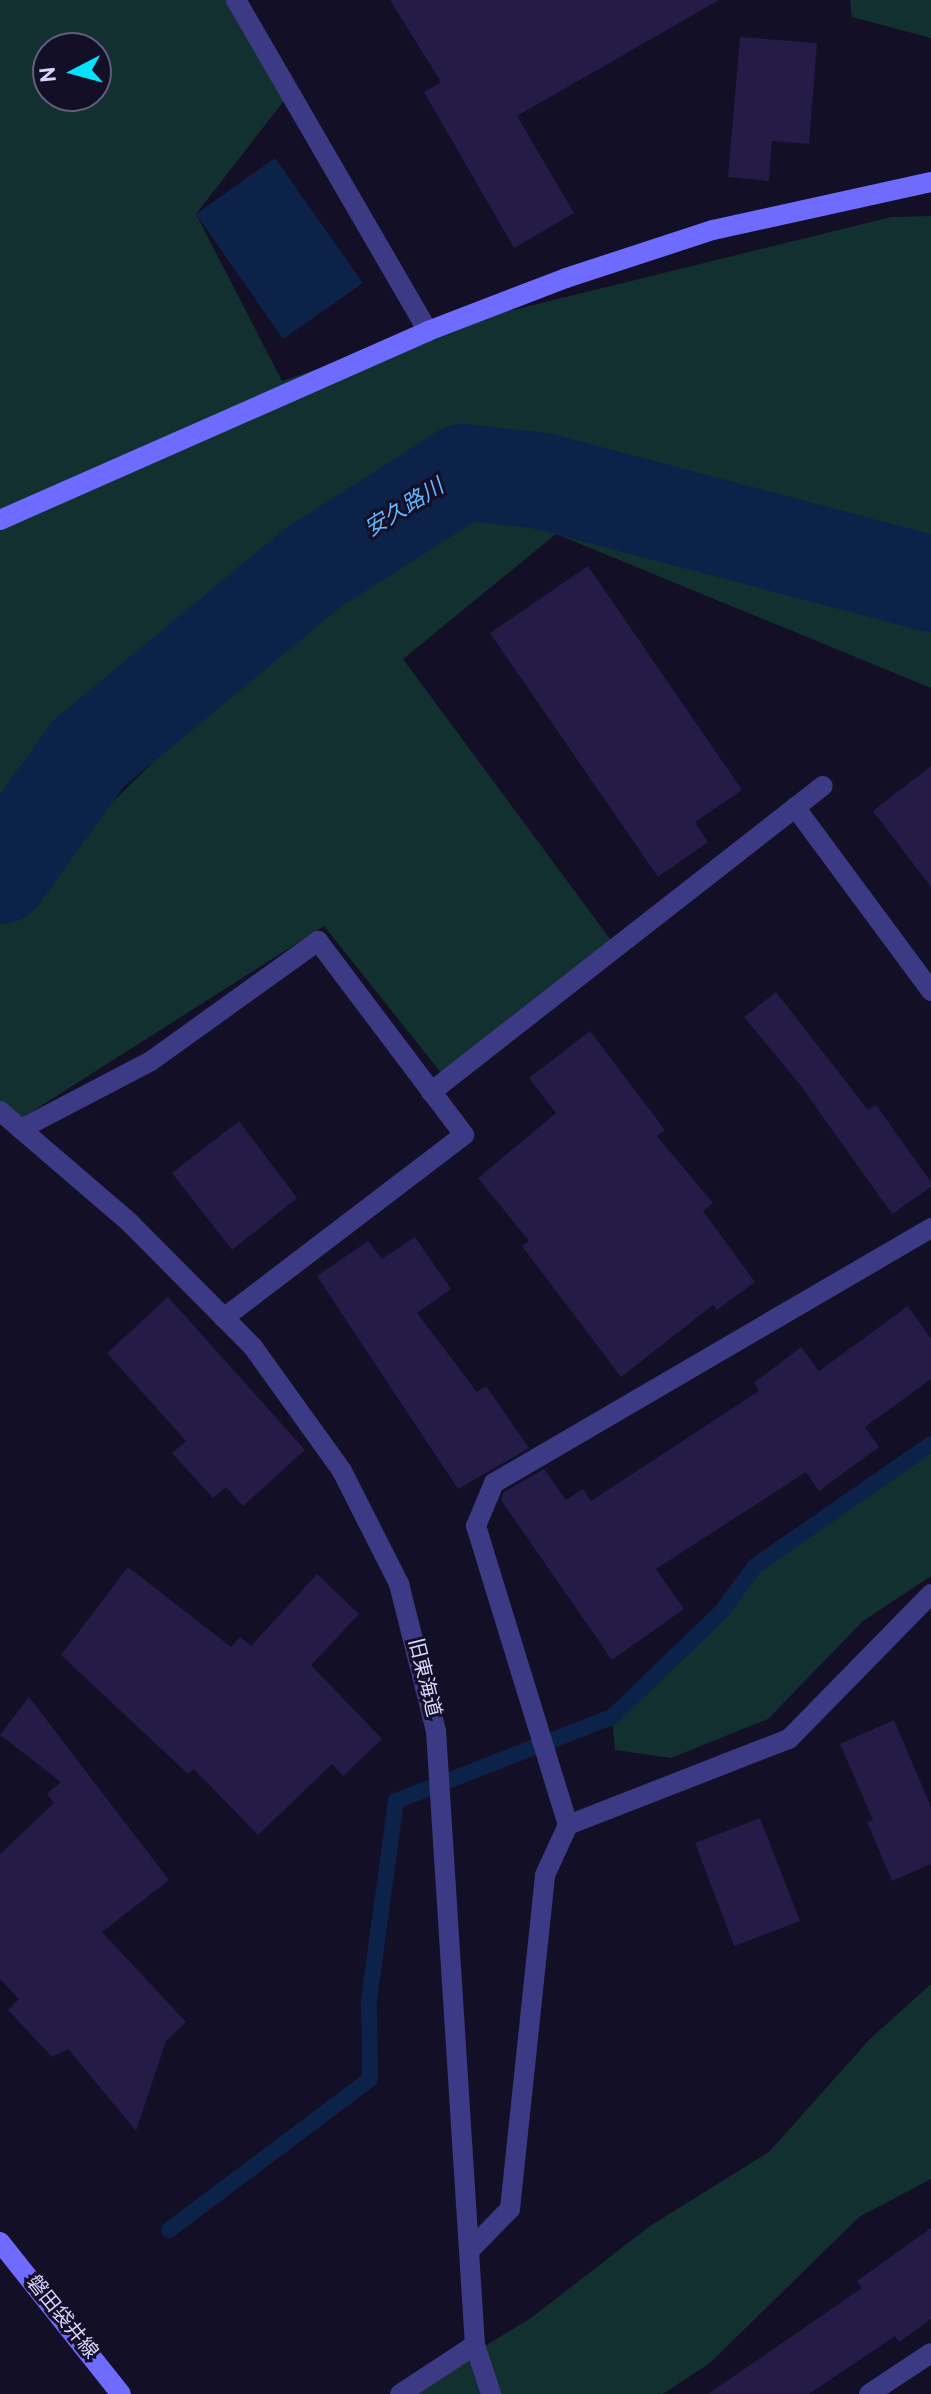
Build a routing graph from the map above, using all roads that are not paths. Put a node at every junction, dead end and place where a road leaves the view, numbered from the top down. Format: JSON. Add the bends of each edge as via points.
{"nodes":[{"id":1,"x":236,"y":0,"type":"edge"},
{"id":2,"x":931,"y":182,"type":"edge"},
{"id":3,"x":428,"y":331,"type":"junction"},
{"id":4,"x":0,"y":520,"type":"edge"},
{"id":5,"x":822,"y":786,"type":"dead end"},
{"id":6,"x":795,"y":807,"type":"junction"},
{"id":7,"x":931,"y":991,"type":"edge"},
{"id":8,"x":431,"y":1092,"type":"junction"},
{"id":9,"x":0,"y":1111,"type":"edge"},
{"id":10,"x":21,"y":1129,"type":"junction"},
{"id":11,"x":931,"y":1228,"type":"edge"},
{"id":12,"x":224,"y":1318,"type":"junction"},
{"id":13,"x":931,"y":1594,"type":"edge"},
{"id":14,"x":568,"y":1825,"type":"junction"},
{"id":15,"x":0,"y":2242,"type":"edge"},
{"id":16,"x":469,"y":2251,"type":"junction"},
{"id":17,"x":475,"y":2345,"type":"junction"},
{"id":18,"x":931,"y":2353,"type":"edge"},
{"id":19,"x":121,"y":2394,"type":"edge"},
{"id":20,"x":400,"y":2394,"type":"edge"},
{"id":21,"x":491,"y":2394,"type":"edge"},
{"id":22,"x":869,"y":2394,"type":"edge"}],
"edges":[{"from":1,"to":3,"type":"street"},
{"from":2,"to":3,"type":"street","via":[[713,230]]},
{"from":3,"to":4,"type":"street"},
{"from":5,"to":6,"type":"street"},
{"from":6,"to":7,"type":"street"},
{"from":6,"to":8,"type":"street"},
{"from":8,"to":10,"type":"street","via":[[318,941],[151,1061]]},
{"from":8,"to":12,"type":"street","via":[[464,1135]]},
{"from":9,"to":10,"type":"street","name":"旧東海道"},
{"from":10,"to":12,"type":"street","name":"旧東海道","via":[[130,1223]]},
{"from":11,"to":14,"type":"street","via":[[494,1483],[476,1526]]},
{"from":12,"to":16,"type":"street","name":"旧東海道","via":[[253,1347],[342,1471],[399,1584],[436,1731]]},
{"from":13,"to":14,"type":"street","via":[[789,1739]]},
{"from":14,"to":16,"type":"street","via":[[545,1875],[510,2209]]},
{"from":15,"to":19,"type":"street","name":"磐田袋井線"},
{"from":16,"to":17,"type":"street","name":"旧東海道"},
{"from":17,"to":20,"type":"street"},
{"from":17,"to":21,"type":"street","name":"旧東海道"},
{"from":18,"to":22,"type":"street"}]}
